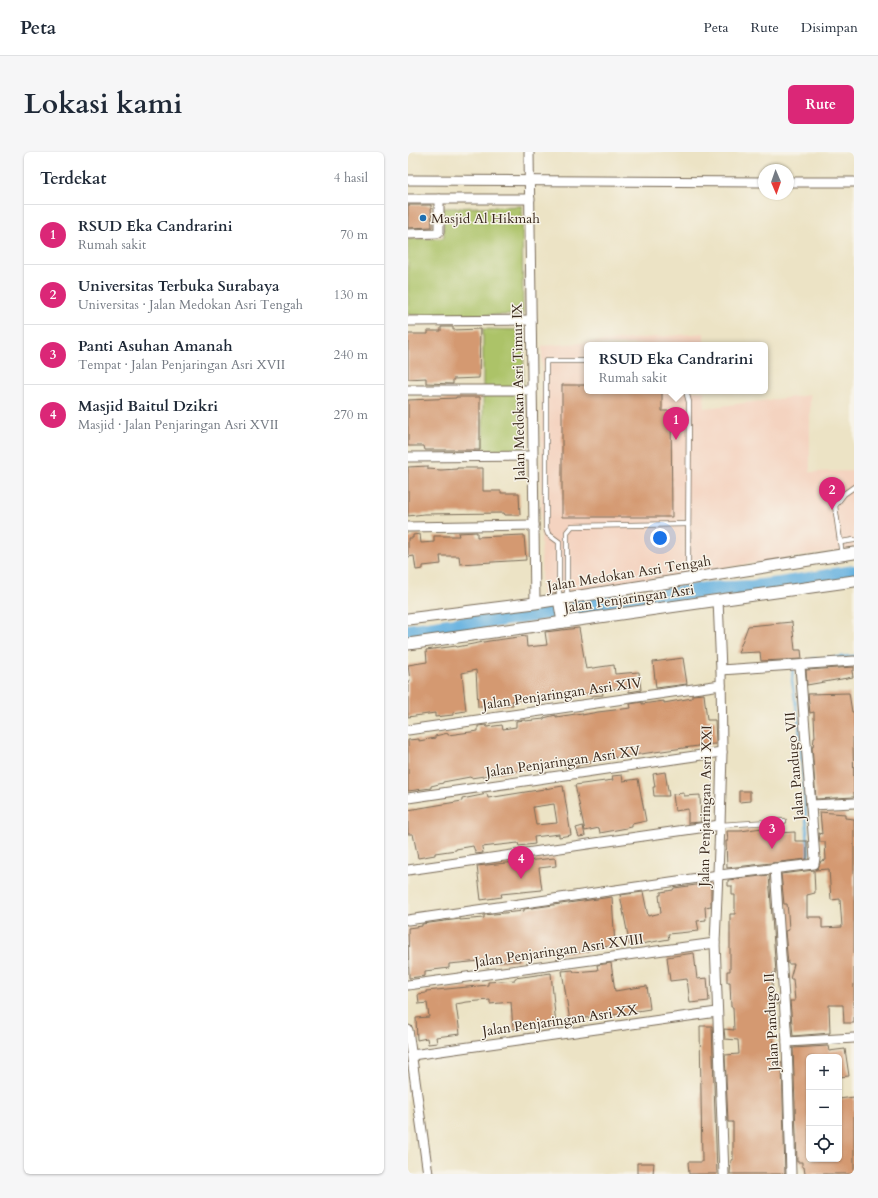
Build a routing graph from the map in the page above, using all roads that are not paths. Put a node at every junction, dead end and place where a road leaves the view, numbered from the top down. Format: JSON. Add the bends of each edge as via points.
{"nodes":[{"id":1,"x":529,"y":152,"type":"edge"},
{"id":2,"x":408,"y":180,"type":"edge"},
{"id":3,"x":529,"y":180,"type":"junction"},
{"id":4,"x":758,"y":182,"type":"edge"},
{"id":5,"x":794,"y":182,"type":"edge"},
{"id":6,"x":854,"y":182,"type":"edge"},
{"id":7,"x":408,"y":199,"type":"edge"},
{"id":8,"x":439,"y":199,"type":"junction"},
{"id":9,"x":530,"y":199,"type":"junction"},
{"id":10,"x":408,"y":234,"type":"edge"},
{"id":11,"x":531,"y":320,"type":"junction"},
{"id":12,"x":408,"y":321,"type":"edge"},
{"id":13,"x":584,"y":361,"type":"edge"},
{"id":14,"x":408,"y":390,"type":"edge"},
{"id":15,"x":532,"y":390,"type":"junction"},
{"id":16,"x":687,"y":394,"type":"edge"},
{"id":17,"x":533,"y":456,"type":"junction"},
{"id":18,"x":408,"y":457,"type":"edge"},
{"id":19,"x":854,"y":487,"type":"edge"},
{"id":20,"x":688,"y":524,"type":"junction"},
{"id":21,"x":534,"y":525,"type":"junction"},
{"id":22,"x":408,"y":527,"type":"edge"},
{"id":23,"x":854,"y":540,"type":"edge"},
{"id":24,"x":559,"y":542,"type":"junction"},
{"id":25,"x":567,"y":542,"type":"junction"},
{"id":26,"x":840,"y":542,"type":"junction"},
{"id":27,"x":854,"y":553,"type":"edge"},
{"id":28,"x":842,"y":555,"type":"junction"},
{"id":29,"x":694,"y":578,"type":"junction"},
{"id":30,"x":854,"y":581,"type":"edge"},
{"id":31,"x":563,"y":598,"type":"junction"},
{"id":32,"x":718,"y":600,"type":"junction"},
{"id":33,"x":535,"y":603,"type":"junction"},
{"id":34,"x":408,"y":620,"type":"edge"},
{"id":35,"x":563,"y":622,"type":"junction"},
{"id":36,"x":408,"y":644,"type":"edge"},
{"id":37,"x":854,"y":661,"type":"edge"},
{"id":38,"x":796,"y":666,"type":"junction"},
{"id":39,"x":721,"y":670,"type":"junction"},
{"id":40,"x":721,"y":685,"type":"junction"},
{"id":41,"x":408,"y":730,"type":"edge"},
{"id":42,"x":722,"y":752,"type":"junction"},
{"id":43,"x":408,"y":798,"type":"edge"},
{"id":44,"x":854,"y":803,"type":"edge"},
{"id":45,"x":811,"y":805,"type":"junction"},
{"id":46,"x":784,"y":822,"type":"dead end"},
{"id":47,"x":720,"y":825,"type":"junction"},
{"id":48,"x":775,"y":868,"type":"junction"},
{"id":49,"x":408,"y":870,"type":"edge"},
{"id":50,"x":719,"y":875,"type":"junction"},
{"id":51,"x":408,"y":920,"type":"edge"},
{"id":52,"x":715,"y":943,"type":"junction"},
{"id":53,"x":408,"y":985,"type":"edge"},
{"id":54,"x":717,"y":1012,"type":"junction"},
{"id":55,"x":408,"y":1030,"type":"edge"},
{"id":56,"x":854,"y":1038,"type":"edge"},
{"id":57,"x":787,"y":1042,"type":"junction"},
{"id":58,"x":410,"y":1055,"type":"edge"},
{"id":59,"x":428,"y":1174,"type":"edge"},
{"id":60,"x":724,"y":1174,"type":"edge"},
{"id":61,"x":791,"y":1174,"type":"edge"}],
"edges":[{"from":1,"to":3,"type":"street","name":"Jalan Medokan Asri Timur IX"},
{"from":2,"to":3,"type":"street"},
{"from":3,"to":4,"type":"street"},
{"from":3,"to":9,"type":"street","name":"Jalan Medokan Asri Timur IX"},
{"from":5,"to":6,"type":"street"},
{"from":7,"to":8,"type":"street"},
{"from":8,"to":9,"type":"street"},
{"from":8,"to":10,"type":"street","via":[[439,232]]},
{"from":9,"to":11,"type":"street","name":"Jalan Medokan Asri Timur IX"},
{"from":11,"to":12,"type":"street"},
{"from":11,"to":15,"type":"street","name":"Jalan Medokan Asri Timur IX"},
{"from":13,"to":24,"type":"lane","via":[[546,361],[546,528],[548,534]]},
{"from":14,"to":15,"type":"street"},
{"from":15,"to":17,"type":"street","name":"Jalan Medokan Asri Timur IX"},
{"from":16,"to":20,"type":"lane","via":[[689,402]]},
{"from":17,"to":18,"type":"street"},
{"from":17,"to":21,"type":"street","name":"Jalan Medokan Asri Timur IX"},
{"from":19,"to":26,"type":"lane","via":[[844,494],[835,506]]},
{"from":20,"to":25,"type":"lane","via":[[572,526],[567,532]]},
{"from":20,"to":29,"type":"lane","via":[[688,564]]},
{"from":21,"to":22,"type":"street"},
{"from":21,"to":33,"type":"street","name":"Jalan Medokan Asri Timur IX"},
{"from":23,"to":26,"type":"lane"},
{"from":24,"to":25,"type":"lane"},
{"from":24,"to":31,"type":"lane"},
{"from":25,"to":31,"type":"lane"},
{"from":26,"to":28,"type":"lane"},
{"from":27,"to":28,"type":"street","name":"Jalan Medokan Asri Tengah"},
{"from":28,"to":29,"type":"street","name":"Jalan Medokan Asri Tengah"},
{"from":29,"to":31,"type":"street","name":"Jalan Medokan Asri Tengah"},
{"from":30,"to":32,"type":"street","name":"Jalan Penjaringan Asri"},
{"from":31,"to":33,"type":"street","name":"Jalan Medokan Asri Tengah"},
{"from":31,"to":35,"type":"street"},
{"from":32,"to":35,"type":"street","name":"Jalan Penjaringan Asri"},
{"from":32,"to":39,"type":"street","name":"Jalan Penjaringan Asri XXI"},
{"from":33,"to":34,"type":"street","name":"Jalan Medokan Asri Tengah"},
{"from":35,"to":36,"type":"street","name":"Jalan Penjaringan Asri"},
{"from":37,"to":38,"type":"street"},
{"from":38,"to":39,"type":"street"},
{"from":38,"to":45,"type":"street","name":"Jalan Pandugo VII"},
{"from":39,"to":40,"type":"street","name":"Jalan Penjaringan Asri XXI"},
{"from":40,"to":41,"type":"street","name":"Jalan Penjaringan Asri XIV"},
{"from":40,"to":42,"type":"street","name":"Jalan Penjaringan Asri XXI"},
{"from":42,"to":43,"type":"street","name":"Jalan Penjaringan Asri XV"},
{"from":42,"to":47,"type":"street","name":"Jalan Penjaringan Asri XXI"},
{"from":44,"to":45,"type":"street"},
{"from":45,"to":48,"type":"street","name":"Jalan Pandugo VII","via":[[814,864]]},
{"from":46,"to":47,"type":"lane"},
{"from":47,"to":49,"type":"street"},
{"from":47,"to":50,"type":"street","name":"Jalan Penjaringan Asri XXI"},
{"from":48,"to":50,"type":"street"},
{"from":48,"to":57,"type":"street","name":"Jalan Pandugo II"},
{"from":50,"to":51,"type":"street"},
{"from":50,"to":52,"type":"street","name":"Jalan Penjaringan Asri XXI"},
{"from":52,"to":53,"type":"street","name":"Jalan Penjaringan Asri XVIII"},
{"from":52,"to":54,"type":"street","name":"Jalan Penjaringan Asri XXI"},
{"from":54,"to":58,"type":"street","name":"Jalan Penjaringan Asri XX"},
{"from":54,"to":60,"type":"street","name":"Jalan Penjaringan Asri XXI"},
{"from":55,"to":58,"type":"street"},
{"from":56,"to":57,"type":"street"},
{"from":57,"to":61,"type":"street","name":"Jalan Pandugo II"},
{"from":58,"to":59,"type":"street"}]}
